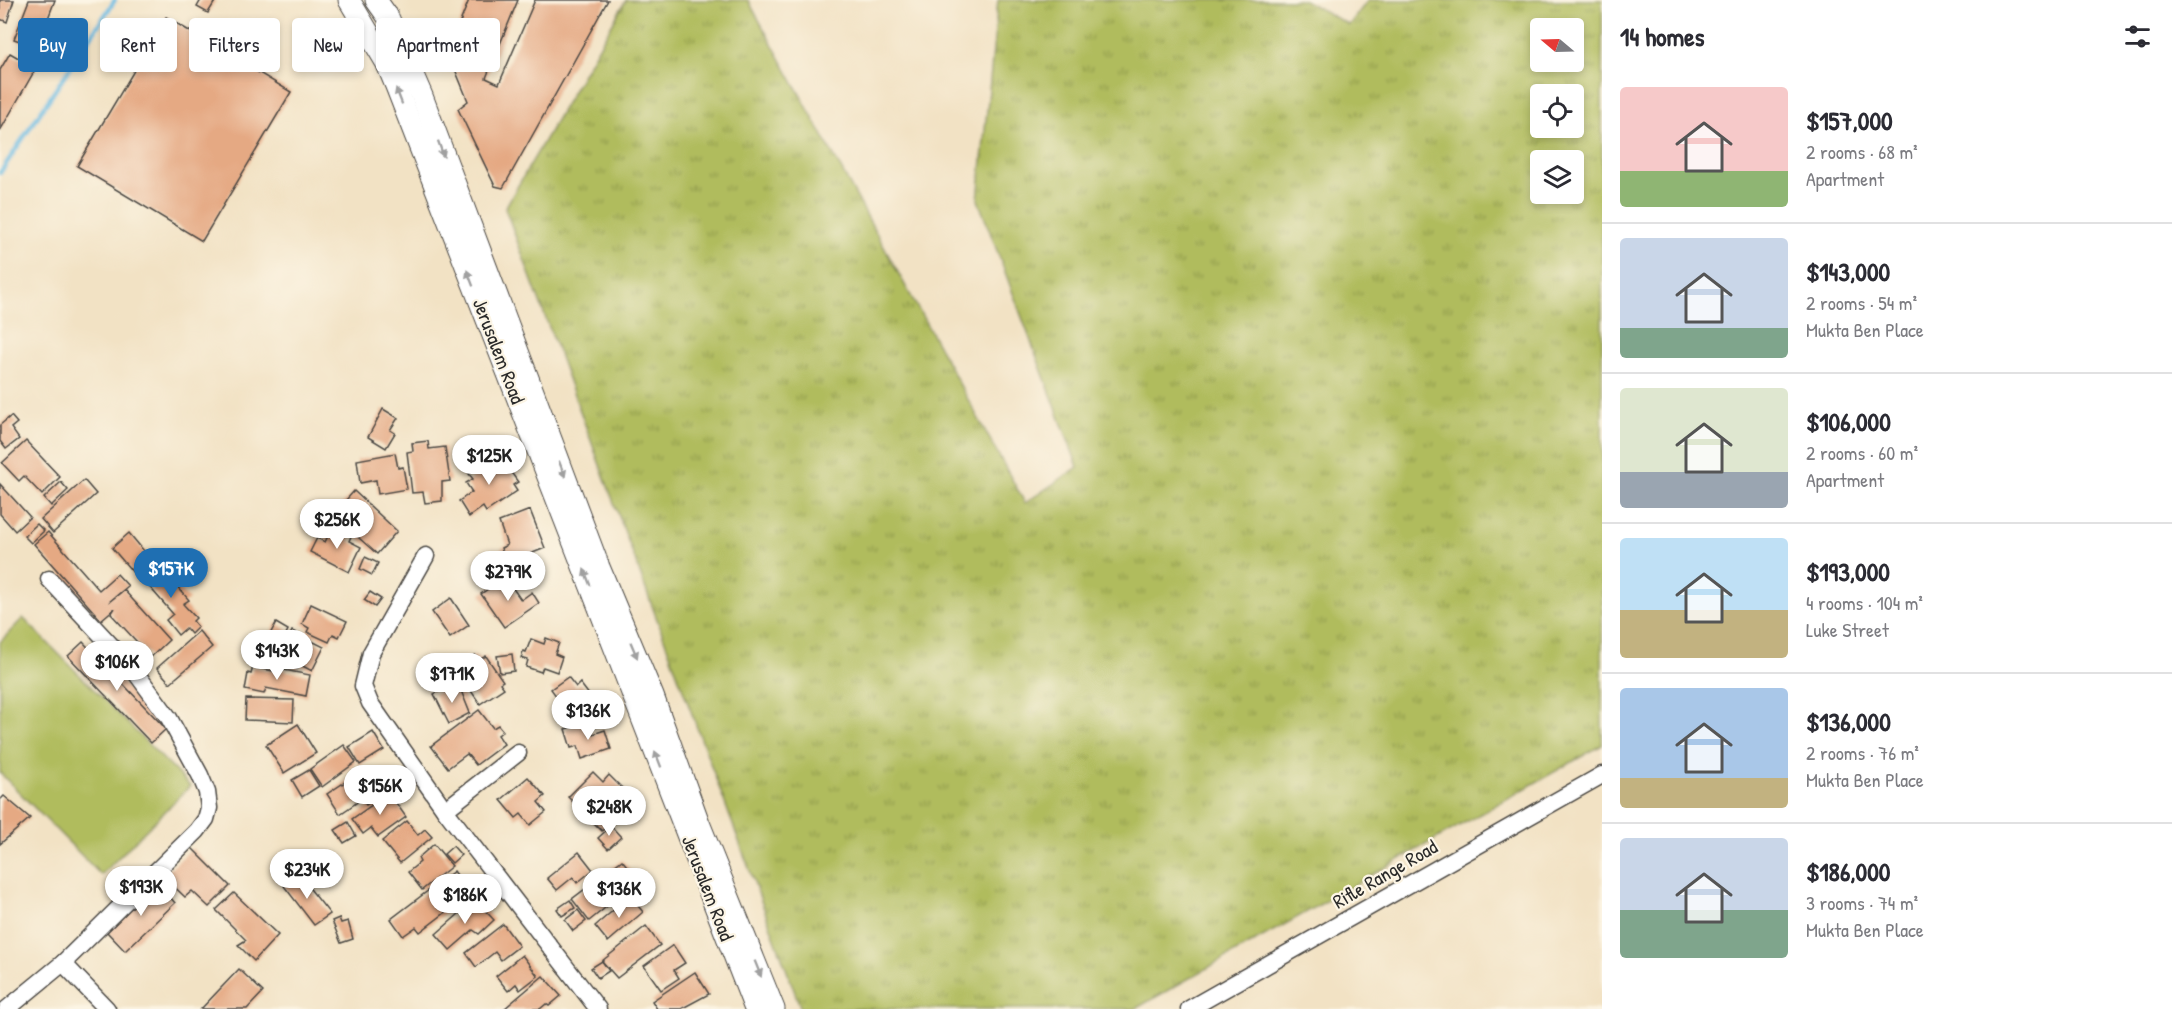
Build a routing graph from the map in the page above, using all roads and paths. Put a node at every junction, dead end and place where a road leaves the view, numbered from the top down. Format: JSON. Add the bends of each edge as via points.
{"nodes":[{"id":1,"x":349,"y":0,"type":"edge"},
{"id":2,"x":376,"y":0,"type":"edge"},
{"id":3,"x":426,"y":556,"type":"dead end"},
{"id":4,"x":50,"y":579,"type":"dead end"},
{"id":5,"x":518,"y":753,"type":"dead end"},
{"id":6,"x":1602,"y":775,"type":"edge"},
{"id":7,"x":445,"y":810,"type":"junction"},
{"id":8,"x":63,"y":963,"type":"junction"},
{"id":9,"x":7,"y":1009,"type":"edge"},
{"id":10,"x":107,"y":1009,"type":"edge"},
{"id":11,"x":598,"y":1009,"type":"edge"},
{"id":12,"x":755,"y":1009,"type":"edge"},
{"id":13,"x":774,"y":1009,"type":"edge"},
{"id":14,"x":1189,"y":1009,"type":"edge"}],
"edges":[{"from":12,"to":1,"type":"main road","name":"Jerusalem Road","one_way":true,"via":[[386,62]]},
{"from":2,"to":13,"type":"main road","name":"Jerusalem Road","one_way":true,"via":[[388,17],[422,96],[599,567]]},
{"from":3,"to":7,"type":"street","via":[[370,653],[363,686],[370,703]]},
{"from":4,"to":8,"type":"street","via":[[133,669],[169,718],[200,775],[209,808],[197,831]]},
{"from":5,"to":7,"type":"street"},
{"from":6,"to":14,"type":"street","name":"Rifle Range Road"},
{"from":7,"to":11,"type":"street"},
{"from":8,"to":9,"type":"street"},
{"from":8,"to":10,"type":"street"}]}
